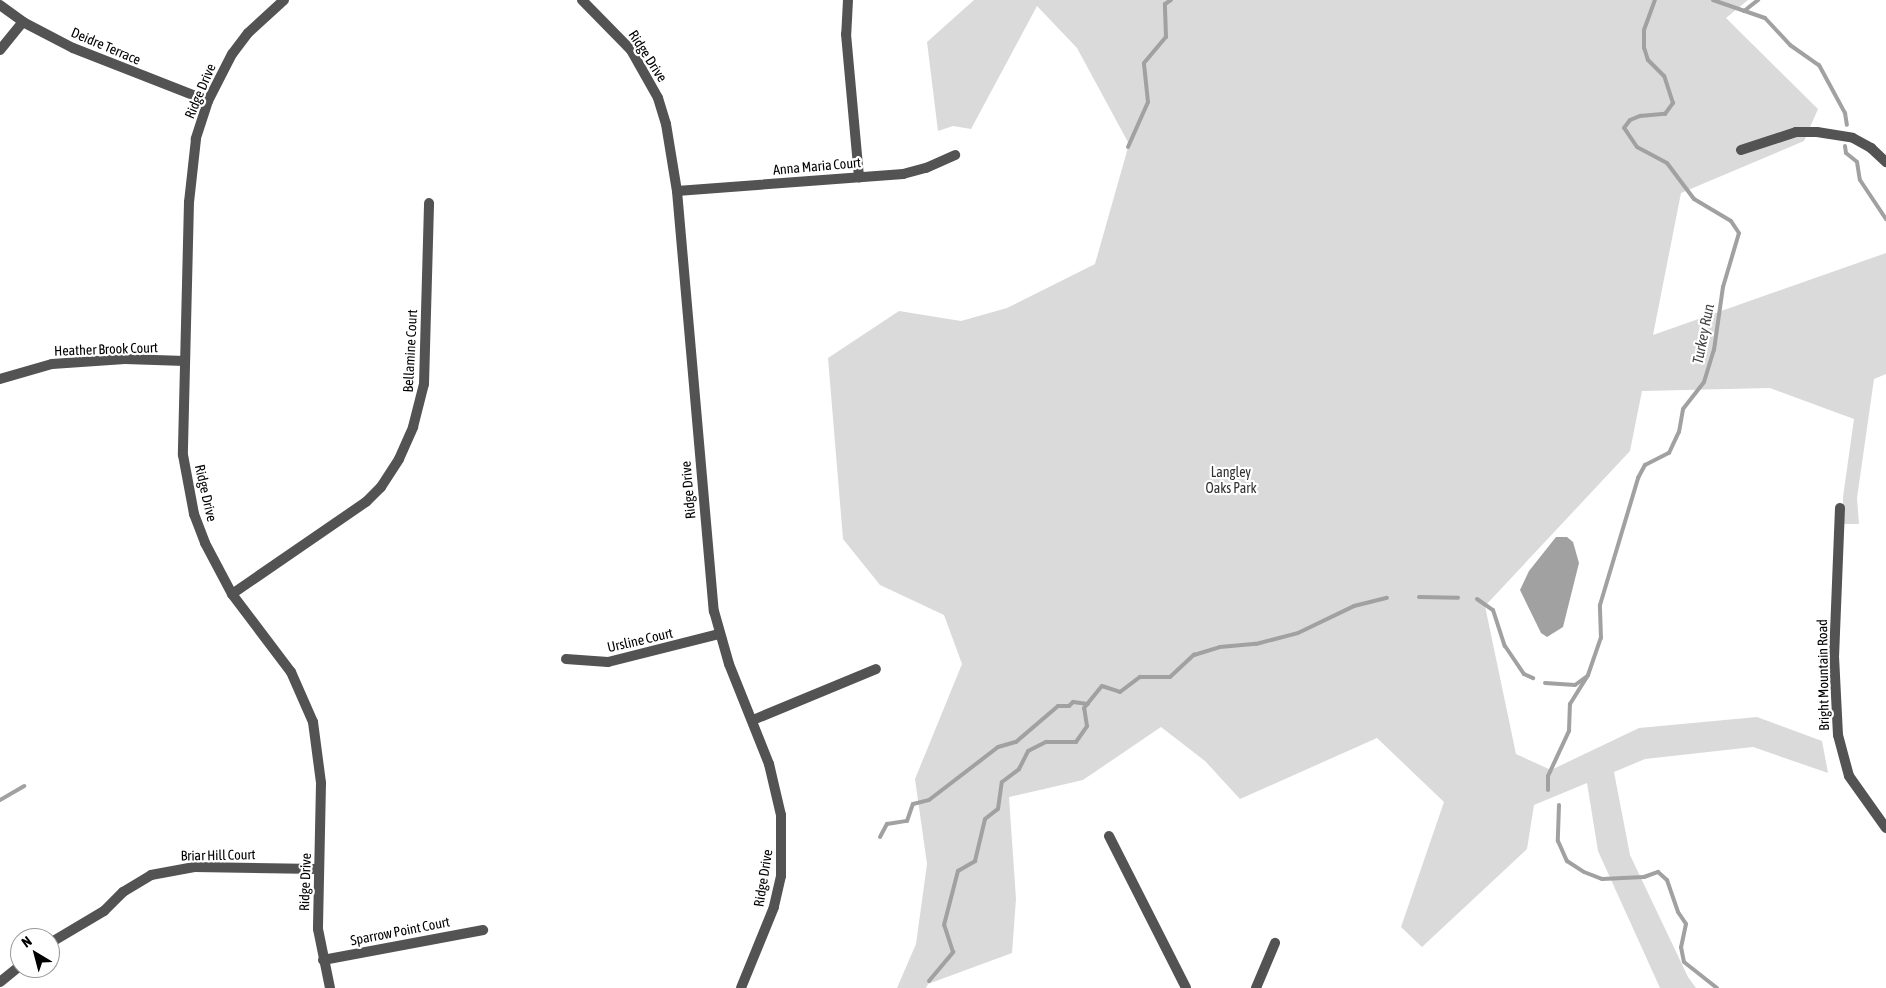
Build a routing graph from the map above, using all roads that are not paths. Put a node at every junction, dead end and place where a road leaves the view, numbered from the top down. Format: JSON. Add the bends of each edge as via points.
{"nodes":[{"id":1,"x":284,"y":0,"type":"edge"},
{"id":2,"x":582,"y":0,"type":"edge"},
{"id":3,"x":848,"y":0,"type":"edge"},
{"id":4,"x":0,"y":5,"type":"edge"},
{"id":5,"x":23,"y":22,"type":"junction"},
{"id":6,"x":0,"y":50,"type":"edge"},
{"id":7,"x":208,"y":101,"type":"junction"},
{"id":8,"x":1741,"y":150,"type":"dead end"},
{"id":9,"x":955,"y":154,"type":"dead end"},
{"id":10,"x":1886,"y":162,"type":"edge"},
{"id":11,"x":859,"y":177,"type":"junction"},
{"id":12,"x":677,"y":191,"type":"junction"},
{"id":13,"x":429,"y":203,"type":"dead end"},
{"id":14,"x":185,"y":361,"type":"junction"},
{"id":15,"x":0,"y":380,"type":"edge"},
{"id":16,"x":1840,"y":508,"type":"dead end"},
{"id":17,"x":232,"y":594,"type":"junction"},
{"id":18,"x":719,"y":634,"type":"junction"},
{"id":19,"x":566,"y":659,"type":"dead end"},
{"id":20,"x":876,"y":669,"type":"dead end"},
{"id":21,"x":753,"y":720,"type":"junction"},
{"id":22,"x":1886,"y":828,"type":"edge"},
{"id":23,"x":1109,"y":836,"type":"dead end"},
{"id":24,"x":318,"y":869,"type":"junction"},
{"id":25,"x":483,"y":930,"type":"dead end"},
{"id":26,"x":60,"y":937,"type":"edge"},
{"id":27,"x":1274,"y":943,"type":"dead end"},
{"id":28,"x":323,"y":960,"type":"junction"},
{"id":29,"x":10,"y":974,"type":"edge"},
{"id":30,"x":0,"y":982,"type":"edge"},
{"id":31,"x":330,"y":988,"type":"edge"},
{"id":32,"x":742,"y":988,"type":"edge"},
{"id":33,"x":1186,"y":988,"type":"edge"},
{"id":34,"x":1256,"y":988,"type":"edge"}],
"edges":[{"from":1,"to":7,"type":"street","name":"Ridge Drive","via":[[248,33],[232,54]]},
{"from":2,"to":12,"type":"street","name":"Ridge Drive","via":[[614,29],[646,73],[666,124]]},
{"from":3,"to":11,"type":"street","via":[[846,34]]},
{"from":4,"to":5,"type":"street","name":"Deidre Terrace"},
{"from":5,"to":6,"type":"street"},
{"from":5,"to":7,"type":"street","name":"Deidre Terrace","via":[[114,66]]},
{"from":7,"to":14,"type":"street","name":"Ridge Drive","via":[[191,169]]},
{"from":8,"to":10,"type":"street","via":[[1796,132],[1817,132],[1852,138],[1871,148]]},
{"from":9,"to":11,"type":"street","name":"Anna Maria Court","via":[[926,168],[903,174]]},
{"from":11,"to":12,"type":"street","name":"Anna Maria Court"},
{"from":12,"to":18,"type":"street","name":"Ridge Drive","via":[[706,535]]},
{"from":13,"to":17,"type":"street","name":"Bellamine Court","via":[[424,384],[399,459],[366,502]]},
{"from":14,"to":15,"type":"street","name":"Heather Brook Court","via":[[125,359],[52,364]]},
{"from":14,"to":17,"type":"street","name":"Ridge Drive","via":[[183,455],[187,486],[205,543]]},
{"from":16,"to":22,"type":"street","name":"Bright Mountain Road","via":[[1834,656],[1838,736],[1849,776]]},
{"from":17,"to":24,"type":"street","name":"Ridge Drive","via":[[291,672],[312,722],[321,783]]},
{"from":18,"to":19,"type":"street","name":"Ursline Court","via":[[608,662]]},
{"from":18,"to":21,"type":"street","name":"Ridge Drive"},
{"from":20,"to":21,"type":"street"},
{"from":21,"to":32,"type":"street","name":"Ridge Drive","via":[[776,788],[783,843],[774,907]]},
{"from":23,"to":33,"type":"street"},
{"from":24,"to":26,"type":"street","name":"Briar Hill Court","via":[[194,867],[151,875],[123,892],[104,912]]},
{"from":24,"to":28,"type":"street","name":"Ridge Drive","via":[[316,901]]},
{"from":25,"to":28,"type":"street","name":"Sparrow Point Court"},
{"from":27,"to":34,"type":"street"},
{"from":28,"to":31,"type":"street","name":"Ridge Drive"},
{"from":29,"to":30,"type":"street"}]}
